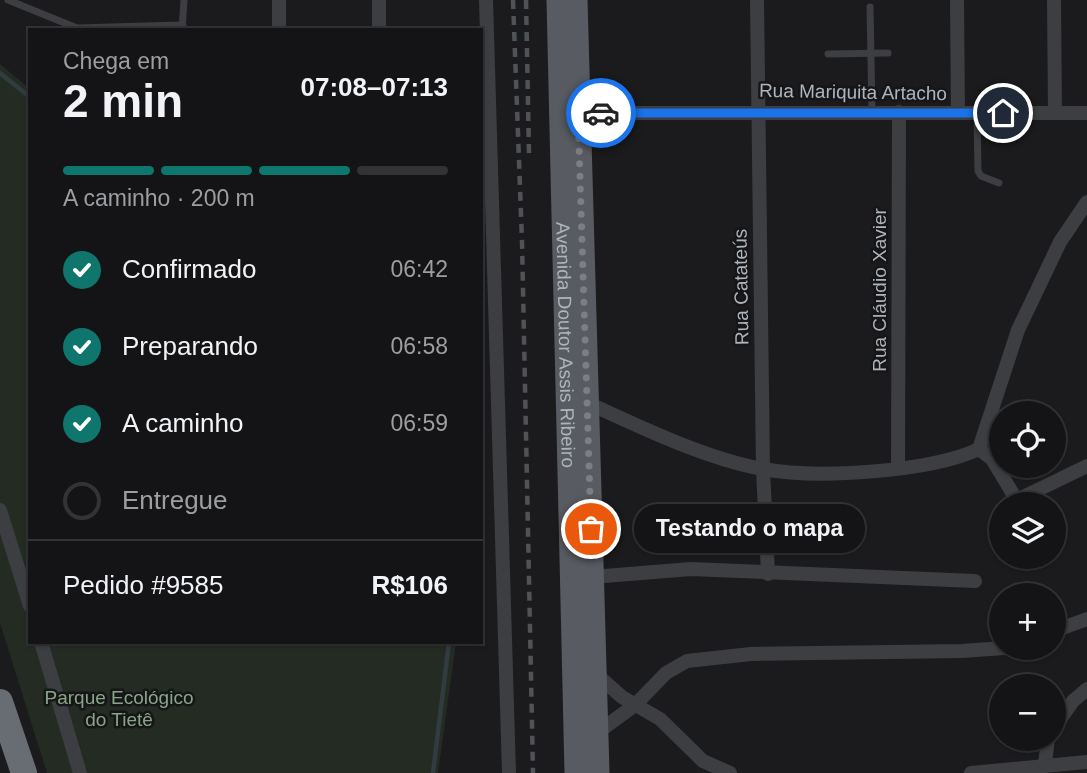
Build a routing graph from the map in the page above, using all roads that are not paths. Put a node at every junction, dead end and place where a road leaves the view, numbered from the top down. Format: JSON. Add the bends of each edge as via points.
{"nodes":[{"id":1,"x":8,"y":0,"type":"edge"},
{"id":2,"x":184,"y":0,"type":"edge"},
{"id":3,"x":279,"y":0,"type":"edge"},
{"id":4,"x":379,"y":0,"type":"edge"},
{"id":5,"x":486,"y":0,"type":"edge"},
{"id":6,"x":558,"y":0,"type":"edge"},
{"id":7,"x":576,"y":0,"type":"edge"},
{"id":8,"x":757,"y":0,"type":"edge"},
{"id":9,"x":957,"y":0,"type":"edge"},
{"id":10,"x":1054,"y":0,"type":"edge"},
{"id":11,"x":870,"y":7,"type":"dead end"},
{"id":12,"x":183,"y":27,"type":"edge"},
{"id":13,"x":279,"y":28,"type":"edge"},
{"id":14,"x":379,"y":28,"type":"edge"},
{"id":15,"x":872,"y":53,"type":"junction"},
{"id":16,"x":888,"y":53,"type":"dead end"},
{"id":17,"x":828,"y":54,"type":"dead end"},
{"id":18,"x":758,"y":110,"type":"junction"},
{"id":19,"x":872,"y":111,"type":"junction"},
{"id":20,"x":899,"y":112,"type":"junction"},
{"id":21,"x":1055,"y":112,"type":"junction"},
{"id":22,"x":578,"y":113,"type":"junction"},
{"id":23,"x":958,"y":113,"type":"junction"},
{"id":24,"x":977,"y":113,"type":"junction"},
{"id":25,"x":1087,"y":113,"type":"edge"},
{"id":26,"x":485,"y":125,"type":"edge"},
{"id":27,"x":999,"y":183,"type":"dead end"},
{"id":28,"x":1087,"y":202,"type":"edge"},
{"id":29,"x":488,"y":263,"type":"edge"},
{"id":30,"x":565,"y":376,"type":"junction"},
{"id":31,"x":588,"y":403,"type":"junction"},
{"id":32,"x":979,"y":449,"type":"junction"},
{"id":33,"x":1087,"y":466,"type":"edge"},
{"id":34,"x":898,"y":467,"type":"junction"},
{"id":35,"x":763,"y":469,"type":"junction"},
{"id":36,"x":1012,"y":492,"type":"edge"},
{"id":37,"x":1037,"y":492,"type":"edge"},
{"id":38,"x":0,"y":510,"type":"edge"},
{"id":39,"x":768,"y":574,"type":"junction"},
{"id":40,"x":592,"y":577,"type":"junction"},
{"id":41,"x":975,"y":581,"type":"dead end"},
{"id":42,"x":28,"y":600,"type":"edge"},
{"id":43,"x":1087,"y":619,"type":"edge"},
{"id":44,"x":1066,"y":627,"type":"edge"},
{"id":45,"x":42,"y":644,"type":"edge"},
{"id":46,"x":989,"y":648,"type":"edge"},
{"id":47,"x":596,"y":674,"type":"junction"},
{"id":48,"x":1087,"y":689,"type":"edge"},
{"id":49,"x":0,"y":702,"type":"edge"},
{"id":50,"x":635,"y":705,"type":"junction"},
{"id":51,"x":1066,"y":711,"type":"edge"},
{"id":52,"x":598,"y":733,"type":"junction"},
{"id":53,"x":1087,"y":762,"type":"edge"},
{"id":54,"x":1054,"y":767,"type":"edge"},
{"id":55,"x":24,"y":773,"type":"edge"},
{"id":56,"x":80,"y":773,"type":"edge"},
{"id":57,"x":509,"y":773,"type":"edge"},
{"id":58,"x":576,"y":773,"type":"edge"},
{"id":59,"x":598,"y":773,"type":"edge"},
{"id":60,"x":730,"y":773,"type":"edge"},
{"id":61,"x":971,"y":773,"type":"edge"}],
"edges":[{"from":1,"to":12,"type":"lane","via":[[77,28]]},
{"from":2,"to":12,"type":"lane"},
{"from":3,"to":13,"type":"street"},
{"from":4,"to":14,"type":"street"},
{"from":5,"to":26,"type":"street"},
{"from":6,"to":30,"type":"main road","name":"Avenida Doutor Assis Ribeiro"},
{"from":7,"to":22,"type":"main road","name":"Avenida Doutor Assis Ribeiro"},
{"from":8,"to":18,"type":"street","name":"Rua Catateús"},
{"from":9,"to":23,"type":"street"},
{"from":10,"to":21,"type":"street"},
{"from":11,"to":15,"type":"lane"},
{"from":15,"to":16,"type":"lane","name":"Rua Mariquita Artacho"},
{"from":15,"to":17,"type":"lane","name":"Rua Mariquita Artacho"},
{"from":15,"to":19,"type":"lane"},
{"from":18,"to":19,"type":"street","name":"Rua Mariquita Artacho"},
{"from":18,"to":22,"type":"street","name":"Rua Mariquita Artacho"},
{"from":18,"to":35,"type":"street","name":"Rua Catateús"},
{"from":19,"to":20,"type":"street","name":"Rua Mariquita Artacho"},
{"from":20,"to":23,"type":"street","name":"Rua Mariquita Artacho"},
{"from":20,"to":34,"type":"street","name":"Rua Cláudio Xavier"},
{"from":21,"to":24,"type":"street","name":"Rua Mariquita Artacho"},
{"from":21,"to":25,"type":"street","name":"Rua Mariquita Artacho"},
{"from":22,"to":31,"type":"main road","name":"Avenida Doutor Assis Ribeiro"},
{"from":23,"to":24,"type":"street","name":"Rua Mariquita Artacho"},
{"from":24,"to":27,"type":"lane","via":[[978,171]]},
{"from":26,"to":29,"type":"street"},
{"from":28,"to":32,"type":"street","via":[[1060,242],[1018,330]]},
{"from":29,"to":57,"type":"street"},
{"from":30,"to":31,"type":"main road"},
{"from":30,"to":58,"type":"main road","name":"Avenida Doutor Assis Ribeiro"},
{"from":31,"to":35,"type":"street","via":[[647,430]]},
{"from":31,"to":40,"type":"main road","name":"Avenida Doutor Assis Ribeiro"},
{"from":32,"to":34,"type":"street","via":[[965,456]]},
{"from":32,"to":36,"type":"street","via":[[992,458]]},
{"from":33,"to":37,"type":"street"},
{"from":34,"to":35,"type":"street","via":[[840,472]]},
{"from":35,"to":39,"type":"street","name":"Rua Catateús"},
{"from":38,"to":42,"type":"street"},
{"from":39,"to":40,"type":"street","via":[[691,569]]},
{"from":39,"to":41,"type":"street"},
{"from":40,"to":47,"type":"main road","name":"Avenida Doutor Assis Ribeiro"},
{"from":43,"to":44,"type":"street"},
{"from":45,"to":56,"type":"street"},
{"from":46,"to":50,"type":"street","via":[[705,657],[666,673]]},
{"from":47,"to":50,"type":"street"},
{"from":47,"to":52,"type":"main road","name":"Avenida Doutor Assis Ribeiro"},
{"from":48,"to":51,"type":"street"},
{"from":49,"to":55,"type":"highway"},
{"from":50,"to":52,"type":"street"},
{"from":50,"to":60,"type":"street","via":[[660,719],[703,761]]},
{"from":52,"to":59,"type":"main road","name":"Avenida Doutor Assis Ribeiro"},
{"from":53,"to":54,"type":"street"},
{"from":54,"to":61,"type":"street"}]}
